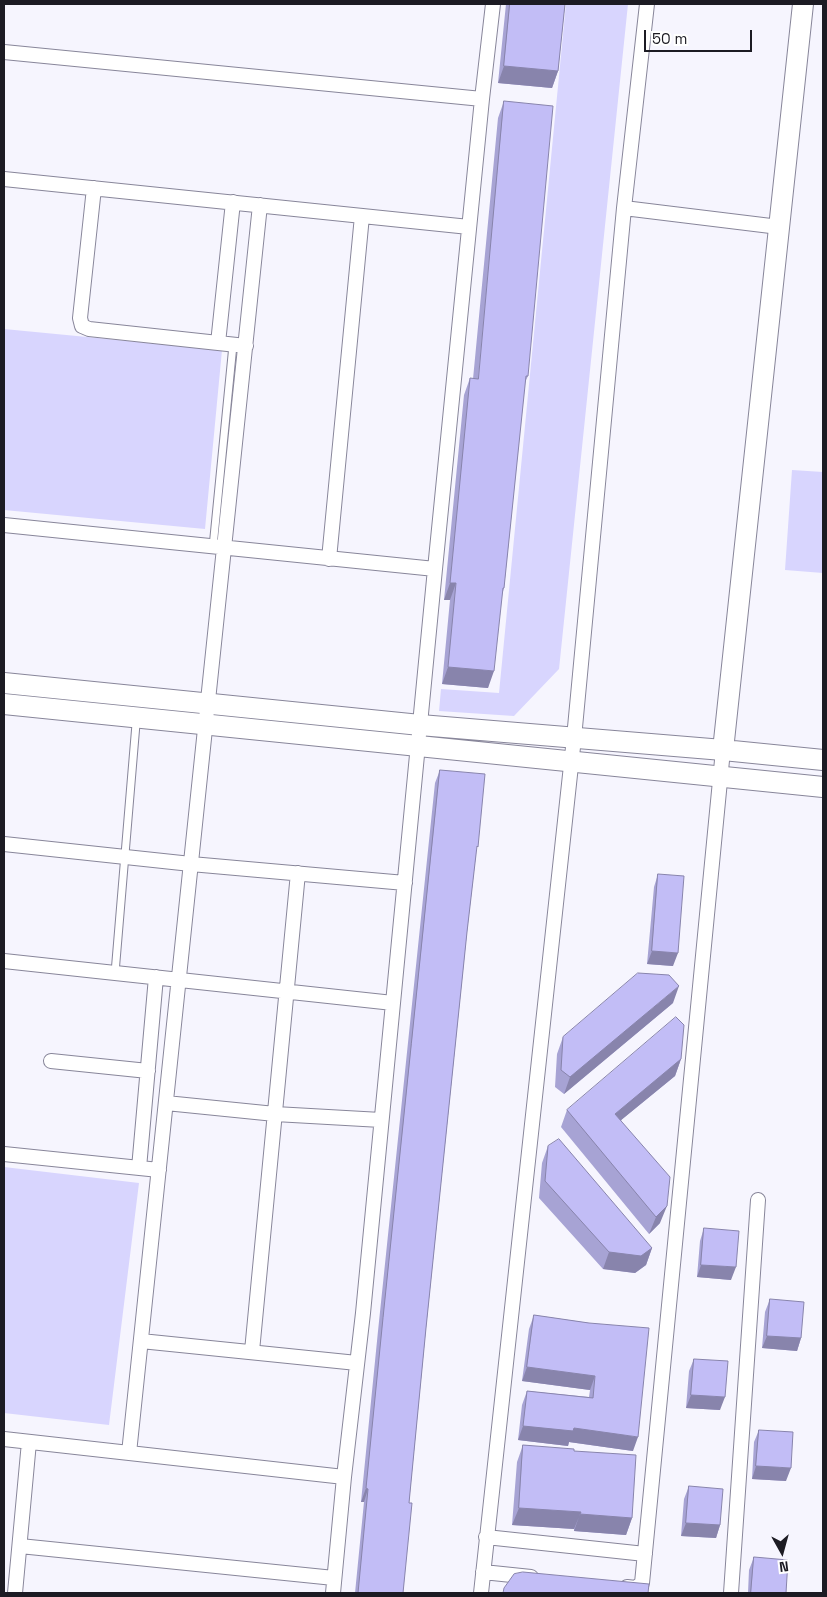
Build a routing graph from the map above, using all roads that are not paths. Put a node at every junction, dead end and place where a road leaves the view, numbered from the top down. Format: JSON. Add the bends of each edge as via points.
{"nodes":[{"id":1,"x":493,"y":4,"type":"edge"},
{"id":2,"x":647,"y":4,"type":"edge"},
{"id":3,"x":803,"y":4,"type":"edge"},
{"id":4,"x":4,"y":52,"type":"edge"},
{"id":5,"x":482,"y":99,"type":"junction"},
{"id":6,"x":4,"y":178,"type":"edge"},
{"id":7,"x":94,"y":188,"type":"junction"},
{"id":8,"x":233,"y":202,"type":"junction"},
{"id":9,"x":260,"y":205,"type":"junction"},
{"id":10,"x":624,"y":208,"type":"junction"},
{"id":11,"x":362,"y":216,"type":"junction"},
{"id":12,"x":469,"y":227,"type":"junction"},
{"id":13,"x":779,"y":227,"type":"junction"},
{"id":14,"x":218,"y":343,"type":"junction"},
{"id":15,"x":239,"y":345,"type":"junction"},
{"id":16,"x":4,"y":525,"type":"edge"},
{"id":17,"x":219,"y":547,"type":"junction"},
{"id":18,"x":329,"y":558,"type":"junction"},
{"id":19,"x":435,"y":569,"type":"junction"},
{"id":20,"x":4,"y":683,"type":"edge"},
{"id":21,"x":4,"y":704,"type":"edge"},
{"id":22,"x":208,"y":704,"type":"junction"},
{"id":23,"x":136,"y":724,"type":"dead end"},
{"id":24,"x":206,"y":724,"type":"junction"},
{"id":25,"x":420,"y":725,"type":"junction"},
{"id":26,"x":574,"y":738,"type":"junction"},
{"id":27,"x":418,"y":746,"type":"junction"},
{"id":28,"x":723,"y":750,"type":"junction"},
{"id":29,"x":823,"y":760,"type":"edge"},
{"id":30,"x":570,"y":762,"type":"junction"},
{"id":31,"x":720,"y":777,"type":"junction"},
{"id":32,"x":823,"y":787,"type":"edge"},
{"id":33,"x":4,"y":844,"type":"edge"},
{"id":34,"x":124,"y":857,"type":"junction"},
{"id":35,"x":191,"y":864,"type":"junction"},
{"id":36,"x":298,"y":874,"type":"junction"},
{"id":37,"x":405,"y":883,"type":"junction"},
{"id":38,"x":4,"y":961,"type":"edge"},
{"id":39,"x":115,"y":973,"type":"junction"},
{"id":40,"x":156,"y":977,"type":"junction"},
{"id":41,"x":179,"y":980,"type":"junction"},
{"id":42,"x":287,"y":992,"type":"junction"},
{"id":43,"x":393,"y":1003,"type":"junction"},
{"id":44,"x":51,"y":1061,"type":"dead end"},
{"id":45,"x":148,"y":1071,"type":"junction"},
{"id":46,"x":166,"y":1103,"type":"junction"},
{"id":47,"x":275,"y":1114,"type":"junction"},
{"id":48,"x":381,"y":1120,"type":"junction"},
{"id":49,"x":4,"y":1154,"type":"edge"},
{"id":50,"x":139,"y":1168,"type":"junction"},
{"id":51,"x":159,"y":1170,"type":"junction"},
{"id":52,"x":758,"y":1200,"type":"dead end"},
{"id":53,"x":141,"y":1341,"type":"junction"},
{"id":54,"x":252,"y":1351,"type":"junction"},
{"id":55,"x":357,"y":1363,"type":"junction"},
{"id":56,"x":4,"y":1439,"type":"edge"},
{"id":57,"x":29,"y":1442,"type":"junction"},
{"id":58,"x":129,"y":1453,"type":"junction"},
{"id":59,"x":344,"y":1477,"type":"junction"},
{"id":60,"x":486,"y":1537,"type":"junction"},
{"id":61,"x":20,"y":1546,"type":"junction"},
{"id":62,"x":645,"y":1554,"type":"junction"},
{"id":63,"x":483,"y":1572,"type":"junction"},
{"id":64,"x":334,"y":1578,"type":"junction"},
{"id":65,"x":540,"y":1578,"type":"edge"},
{"id":66,"x":617,"y":1586,"type":"edge"},
{"id":67,"x":15,"y":1593,"type":"edge"},
{"id":68,"x":333,"y":1593,"type":"edge"},
{"id":69,"x":481,"y":1593,"type":"edge"},
{"id":70,"x":731,"y":1593,"type":"edge"}],
"edges":[{"from":1,"to":5,"type":"street"},
{"from":2,"to":10,"type":"street"},
{"from":3,"to":13,"type":"street"},
{"from":4,"to":5,"type":"street"},
{"from":5,"to":12,"type":"street"},
{"from":6,"to":7,"type":"street"},
{"from":7,"to":8,"type":"street"},
{"from":7,"to":14,"type":"street","via":[[80,318],[82,326]]},
{"from":8,"to":9,"type":"street"},
{"from":8,"to":14,"type":"street"},
{"from":9,"to":11,"type":"street"},
{"from":9,"to":15,"type":"street"},
{"from":10,"to":13,"type":"street"},
{"from":10,"to":26,"type":"street"},
{"from":11,"to":12,"type":"street"},
{"from":11,"to":18,"type":"street"},
{"from":12,"to":19,"type":"street"},
{"from":13,"to":28,"type":"street"},
{"from":14,"to":15,"type":"street"},
{"from":15,"to":17,"type":"street"},
{"from":16,"to":17,"type":"street"},
{"from":17,"to":18,"type":"street"},
{"from":17,"to":22,"type":"street"},
{"from":18,"to":19,"type":"street"},
{"from":19,"to":25,"type":"street"},
{"from":20,"to":22,"type":"street"},
{"from":21,"to":24,"type":"street"},
{"from":22,"to":24,"type":"street"},
{"from":22,"to":25,"type":"street"},
{"from":23,"to":34,"type":"lane"},
{"from":24,"to":27,"type":"street"},
{"from":24,"to":35,"type":"street"},
{"from":25,"to":26,"type":"street"},
{"from":25,"to":27,"type":"street"},
{"from":26,"to":28,"type":"street"},
{"from":26,"to":30,"type":"street"},
{"from":27,"to":30,"type":"street"},
{"from":27,"to":37,"type":"street"},
{"from":28,"to":29,"type":"street"},
{"from":28,"to":31,"type":"street"},
{"from":30,"to":31,"type":"street"},
{"from":30,"to":60,"type":"street"},
{"from":31,"to":32,"type":"street"},
{"from":31,"to":62,"type":"street"},
{"from":33,"to":34,"type":"street"},
{"from":34,"to":35,"type":"street"},
{"from":34,"to":39,"type":"lane"},
{"from":35,"to":36,"type":"street"},
{"from":35,"to":41,"type":"street"},
{"from":36,"to":37,"type":"street"},
{"from":36,"to":42,"type":"street"},
{"from":37,"to":43,"type":"street"},
{"from":38,"to":39,"type":"street"},
{"from":39,"to":40,"type":"street"},
{"from":40,"to":41,"type":"street"},
{"from":40,"to":45,"type":"street"},
{"from":41,"to":42,"type":"street"},
{"from":41,"to":46,"type":"street"},
{"from":42,"to":43,"type":"street"},
{"from":42,"to":47,"type":"street"},
{"from":43,"to":48,"type":"street"},
{"from":44,"to":45,"type":"street"},
{"from":45,"to":50,"type":"street"},
{"from":46,"to":47,"type":"street"},
{"from":46,"to":51,"type":"street"},
{"from":47,"to":48,"type":"street"},
{"from":47,"to":54,"type":"street"},
{"from":48,"to":55,"type":"street"},
{"from":49,"to":50,"type":"street"},
{"from":50,"to":51,"type":"street"},
{"from":51,"to":53,"type":"street"},
{"from":52,"to":70,"type":"street"},
{"from":53,"to":54,"type":"street"},
{"from":53,"to":58,"type":"street"},
{"from":54,"to":55,"type":"street"},
{"from":55,"to":59,"type":"street"},
{"from":56,"to":57,"type":"street"},
{"from":57,"to":58,"type":"street"},
{"from":57,"to":61,"type":"street"},
{"from":58,"to":59,"type":"street"},
{"from":59,"to":64,"type":"street"},
{"from":60,"to":62,"type":"street"},
{"from":60,"to":63,"type":"street"},
{"from":61,"to":64,"type":"street"},
{"from":61,"to":67,"type":"street"},
{"from":62,"to":66,"type":"street","via":[[640,1587]]},
{"from":63,"to":65,"type":"street"},
{"from":63,"to":69,"type":"street"},
{"from":64,"to":68,"type":"street"}]}
